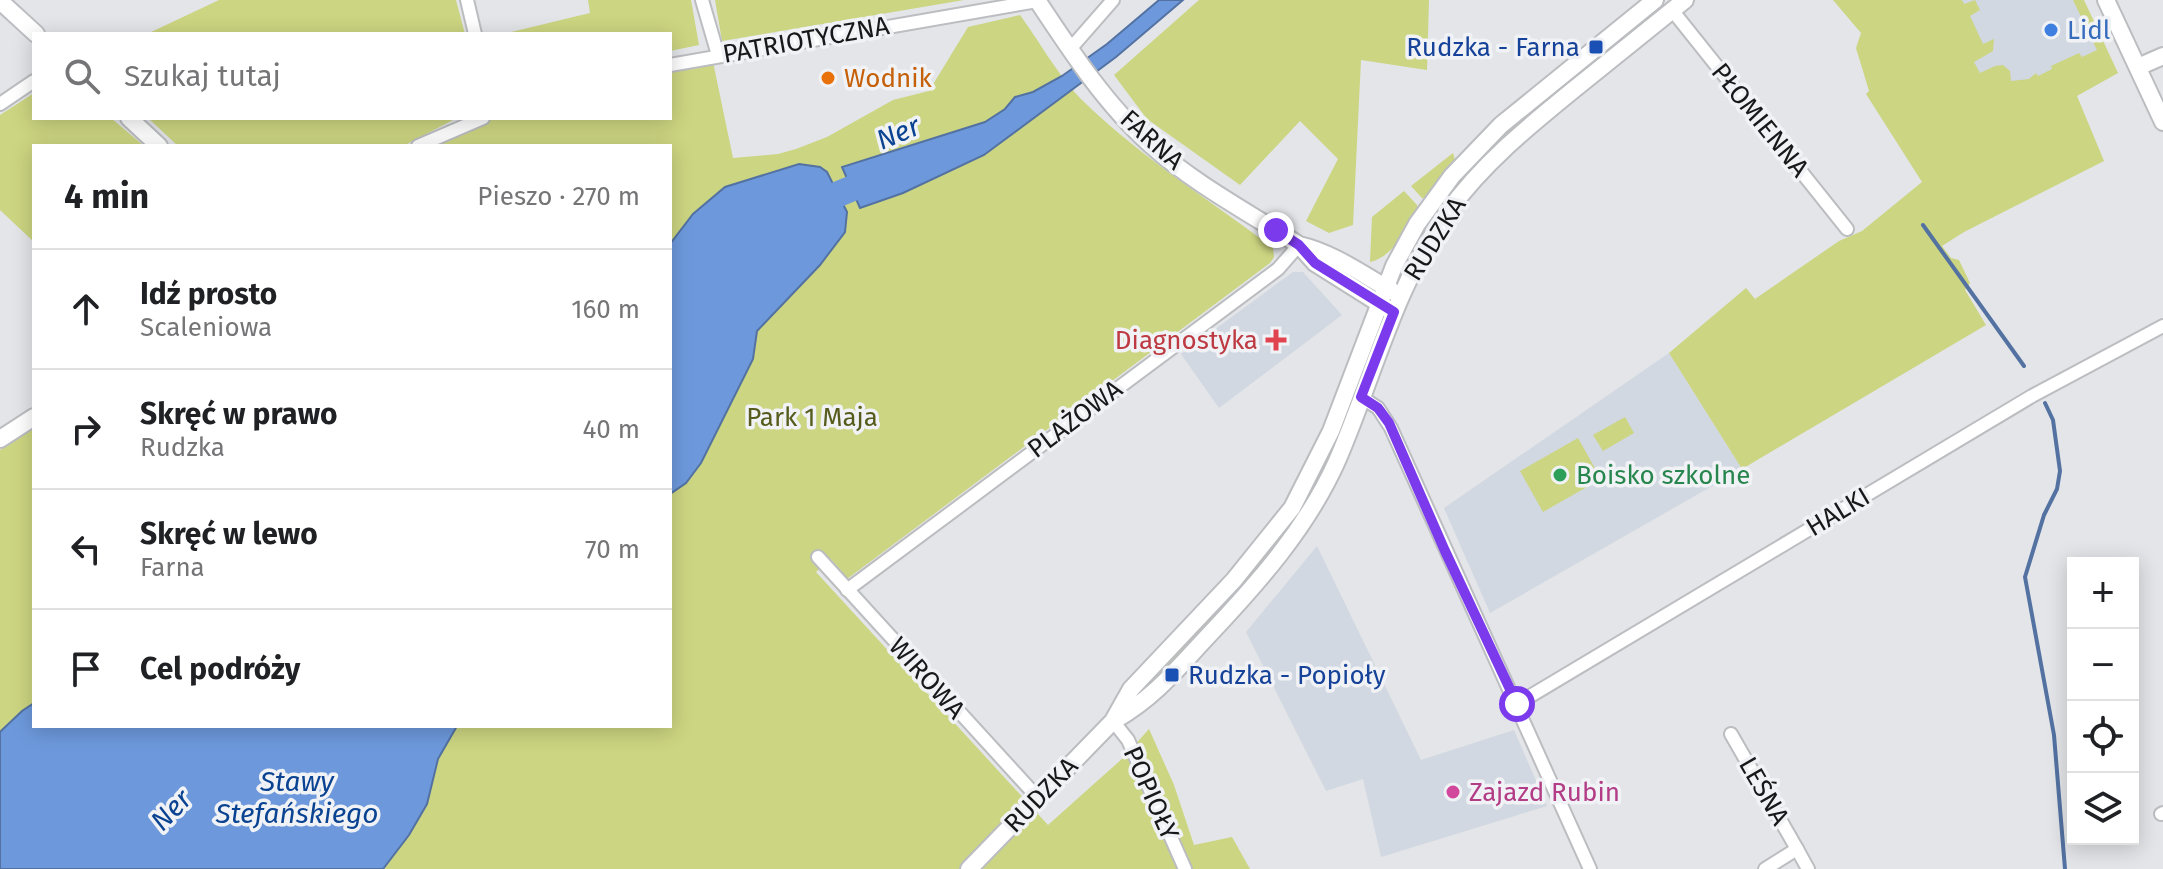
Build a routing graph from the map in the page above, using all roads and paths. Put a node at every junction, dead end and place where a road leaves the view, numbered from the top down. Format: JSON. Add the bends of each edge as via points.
{"nodes":[{"id":1,"x":467,"y":0,"type":"edge"},
{"id":2,"x":702,"y":0,"type":"edge"},
{"id":3,"x":1037,"y":0,"type":"edge"},
{"id":4,"x":1113,"y":0,"type":"edge"},
{"id":5,"x":1655,"y":0,"type":"edge"},
{"id":6,"x":2106,"y":0,"type":"edge"},
{"id":7,"x":0,"y":1,"type":"edge"},
{"id":8,"x":1679,"y":5,"type":"edge"},
{"id":9,"x":34,"y":32,"type":"edge"},
{"id":10,"x":475,"y":32,"type":"edge"},
{"id":11,"x":1074,"y":52,"type":"junction"},
{"id":12,"x":718,"y":55,"type":"junction"},
{"id":13,"x":2163,"y":56,"type":"edge"},
{"id":14,"x":672,"y":65,"type":"edge"},
{"id":15,"x":2138,"y":67,"type":"junction"},
{"id":16,"x":32,"y":82,"type":"edge"},
{"id":17,"x":0,"y":104,"type":"edge"},
{"id":18,"x":131,"y":120,"type":"edge"},
{"id":19,"x":478,"y":120,"type":"edge"},
{"id":20,"x":2163,"y":122,"type":"edge"},
{"id":21,"x":157,"y":144,"type":"edge"},
{"id":22,"x":423,"y":144,"type":"edge"},
{"id":23,"x":1847,"y":229,"type":"dead end"},
{"id":24,"x":1299,"y":245,"type":"junction"},
{"id":25,"x":1385,"y":287,"type":"junction"},
{"id":26,"x":1401,"y":295,"type":"junction"},
{"id":27,"x":1378,"y":303,"type":"junction"},
{"id":28,"x":1394,"y":312,"type":"junction"},
{"id":29,"x":2163,"y":326,"type":"edge"},
{"id":30,"x":1361,"y":397,"type":"junction"},
{"id":31,"x":32,"y":418,"type":"edge"},
{"id":32,"x":0,"y":439,"type":"edge"},
{"id":33,"x":818,"y":557,"type":"dead end"},
{"id":34,"x":847,"y":590,"type":"junction"},
{"id":35,"x":1517,"y":704,"type":"junction"},
{"id":36,"x":1113,"y":721,"type":"junction"},
{"id":37,"x":1731,"y":734,"type":"dead end"},
{"id":38,"x":1038,"y":798,"type":"junction"},
{"id":39,"x":1797,"y":849,"type":"junction"},
{"id":40,"x":1184,"y":868,"type":"edge"},
{"id":41,"x":969,"y":869,"type":"edge"},
{"id":42,"x":1590,"y":869,"type":"edge"},
{"id":43,"x":1765,"y":869,"type":"edge"},
{"id":44,"x":1808,"y":869,"type":"edge"}],
"edges":[{"from":1,"to":10,"type":"street"},
{"from":2,"to":12,"type":"street"},
{"from":3,"to":11,"type":"street","name":"FARNA"},
{"from":3,"to":12,"type":"street","name":"PATRIOTYCZNA"},
{"from":4,"to":11,"type":"street"},
{"from":5,"to":25,"type":"street","name":"RUDZKA","via":[[1473,152],[1417,224]]},
{"from":6,"to":15,"type":"street"},
{"from":7,"to":9,"type":"street"},
{"from":8,"to":23,"type":"street","name":"PŁOMIENNA"},
{"from":8,"to":26,"type":"street","name":"RUDZKA","via":[[1486,166],[1441,222]]},
{"from":11,"to":24,"type":"street","name":"FARNA","via":[[1128,122],[1166,157]]},
{"from":12,"to":14,"type":"street","name":"PATRIOTYCZNA"},
{"from":13,"to":15,"type":"street"},
{"from":15,"to":20,"type":"street"},
{"from":16,"to":17,"type":"street"},
{"from":18,"to":21,"type":"street"},
{"from":19,"to":22,"type":"street"},
{"from":24,"to":25,"type":"street","name":"FARNA","via":[[1327,254]]},
{"from":24,"to":27,"type":"street","name":"FARNA","via":[[1315,263]]},
{"from":24,"to":34,"type":"street","name":"PLAŻOWA","via":[[1278,269]]},
{"from":25,"to":26,"type":"street","name":"FARNA"},
{"from":25,"to":27,"type":"street","name":"RUDZKA"},
{"from":26,"to":28,"type":"street","name":"RUDZKA"},
{"from":27,"to":28,"type":"street","name":"FARNA"},
{"from":27,"to":36,"type":"street","name":"RUDZKA","via":[[1331,431],[1292,508],[1244,569],[1131,689]]},
{"from":28,"to":30,"type":"street","name":"RUDZKA"},
{"from":29,"to":35,"type":"street","name":"HALKI","via":[[2032,396]]},
{"from":30,"to":35,"type":"street","via":[[1389,423]]},
{"from":30,"to":36,"type":"street","name":"RUDZKA","via":[[1335,464],[1288,543],[1162,685],[1143,704]]},
{"from":31,"to":32,"type":"street"},
{"from":33,"to":34,"type":"street","name":"WIROWA"},
{"from":34,"to":38,"type":"street","name":"WIROWA"},
{"from":35,"to":42,"type":"street"},
{"from":36,"to":38,"type":"street","name":"RUDZKA"},
{"from":36,"to":40,"type":"street","name":"POPIOŁY","via":[[1128,740]]},
{"from":37,"to":39,"type":"street","name":"LEŚNA"},
{"from":38,"to":41,"type":"street","name":"RUDZKA"},
{"from":39,"to":43,"type":"street","name":"LEŚNA"},
{"from":39,"to":44,"type":"street","name":"LEŚNA"}]}
